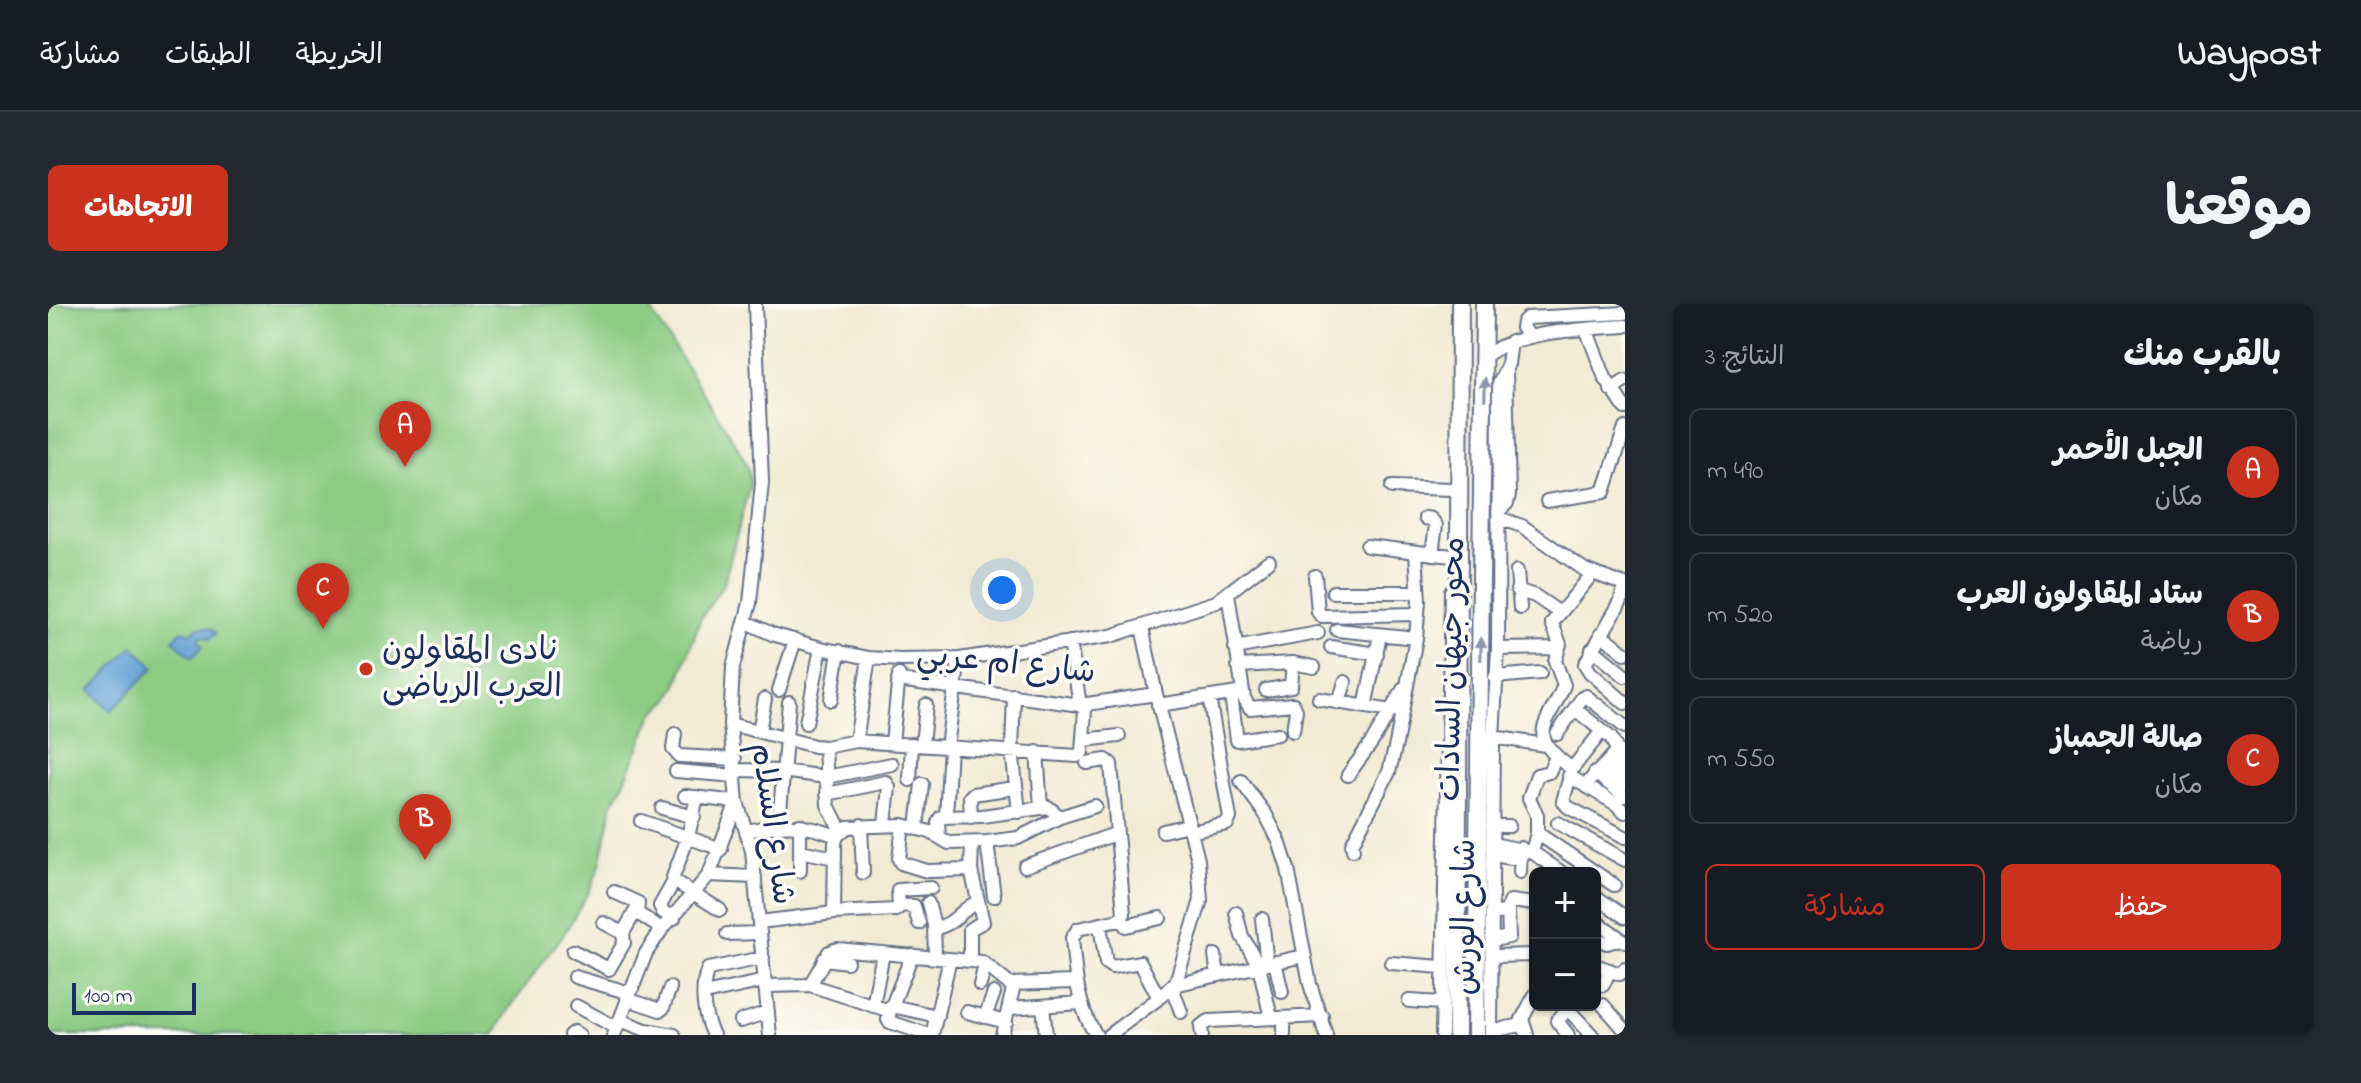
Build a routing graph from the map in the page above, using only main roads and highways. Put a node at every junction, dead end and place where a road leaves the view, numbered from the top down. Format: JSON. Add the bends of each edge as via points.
{"nodes":[{"id":1,"x":1460,"y":304,"type":"edge"},
{"id":2,"x":1484,"y":304,"type":"edge"},
{"id":3,"x":1486,"y":1034,"type":"edge"},
{"id":4,"x":1457,"y":1035,"type":"edge"}],
"edges":[{"from":1,"to":4,"type":"main road","name":"محور جيهان السادات"},
{"from":3,"to":2,"type":"main road","name":"محور جيهان السادات","one_way":true}]}
